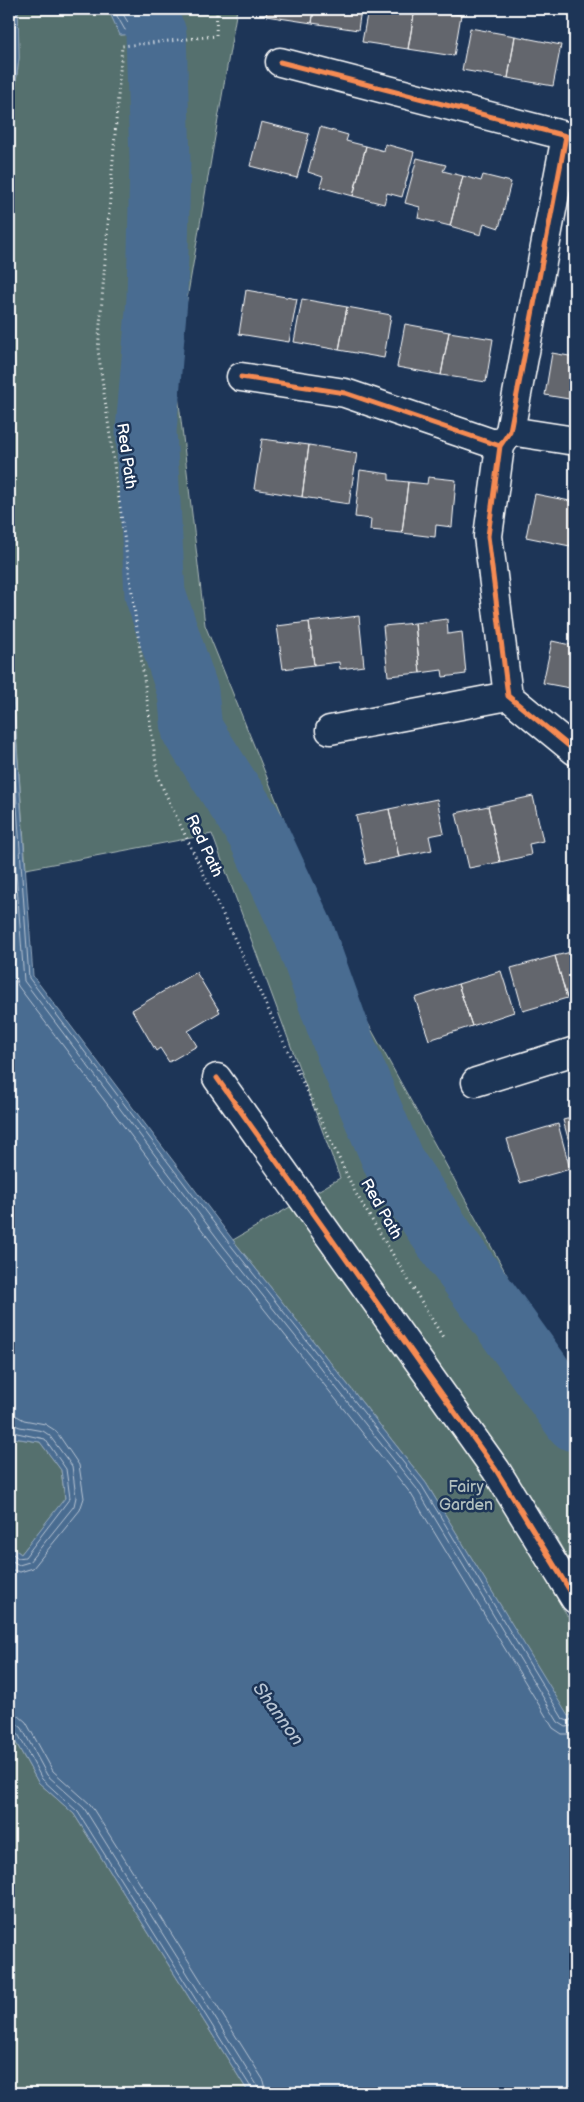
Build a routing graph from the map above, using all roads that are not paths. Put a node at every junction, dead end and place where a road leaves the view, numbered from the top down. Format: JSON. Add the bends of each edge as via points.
{"nodes":[{"id":1,"x":280,"y":62,"type":"dead end"},
{"id":2,"x":571,"y":137,"type":"edge"},
{"id":3,"x":241,"y":377,"type":"dead end"},
{"id":4,"x":505,"y":439,"type":"junction"},
{"id":5,"x":575,"y":441,"type":"edge"},
{"id":6,"x":508,"y":696,"type":"junction"},
{"id":7,"x":330,"y":730,"type":"dead end"},
{"id":8,"x":575,"y":751,"type":"edge"},
{"id":9,"x":575,"y":1051,"type":"edge"},
{"id":10,"x":217,"y":1078,"type":"dead end"},
{"id":11,"x":476,"y":1082,"type":"dead end"},
{"id":12,"x":575,"y":1599,"type":"edge"}],
"edges":[{"from":1,"to":2,"type":"street"},
{"from":2,"to":4,"type":"street"},
{"from":3,"to":4,"type":"street","via":[[345,393]]},
{"from":4,"to":5,"type":"street"},
{"from":4,"to":6,"type":"street","via":[[488,536]]},
{"from":6,"to":7,"type":"street"},
{"from":6,"to":8,"type":"street"},
{"from":9,"to":11,"type":"street"},
{"from":10,"to":12,"type":"street","via":[[496,1470]]}]}
